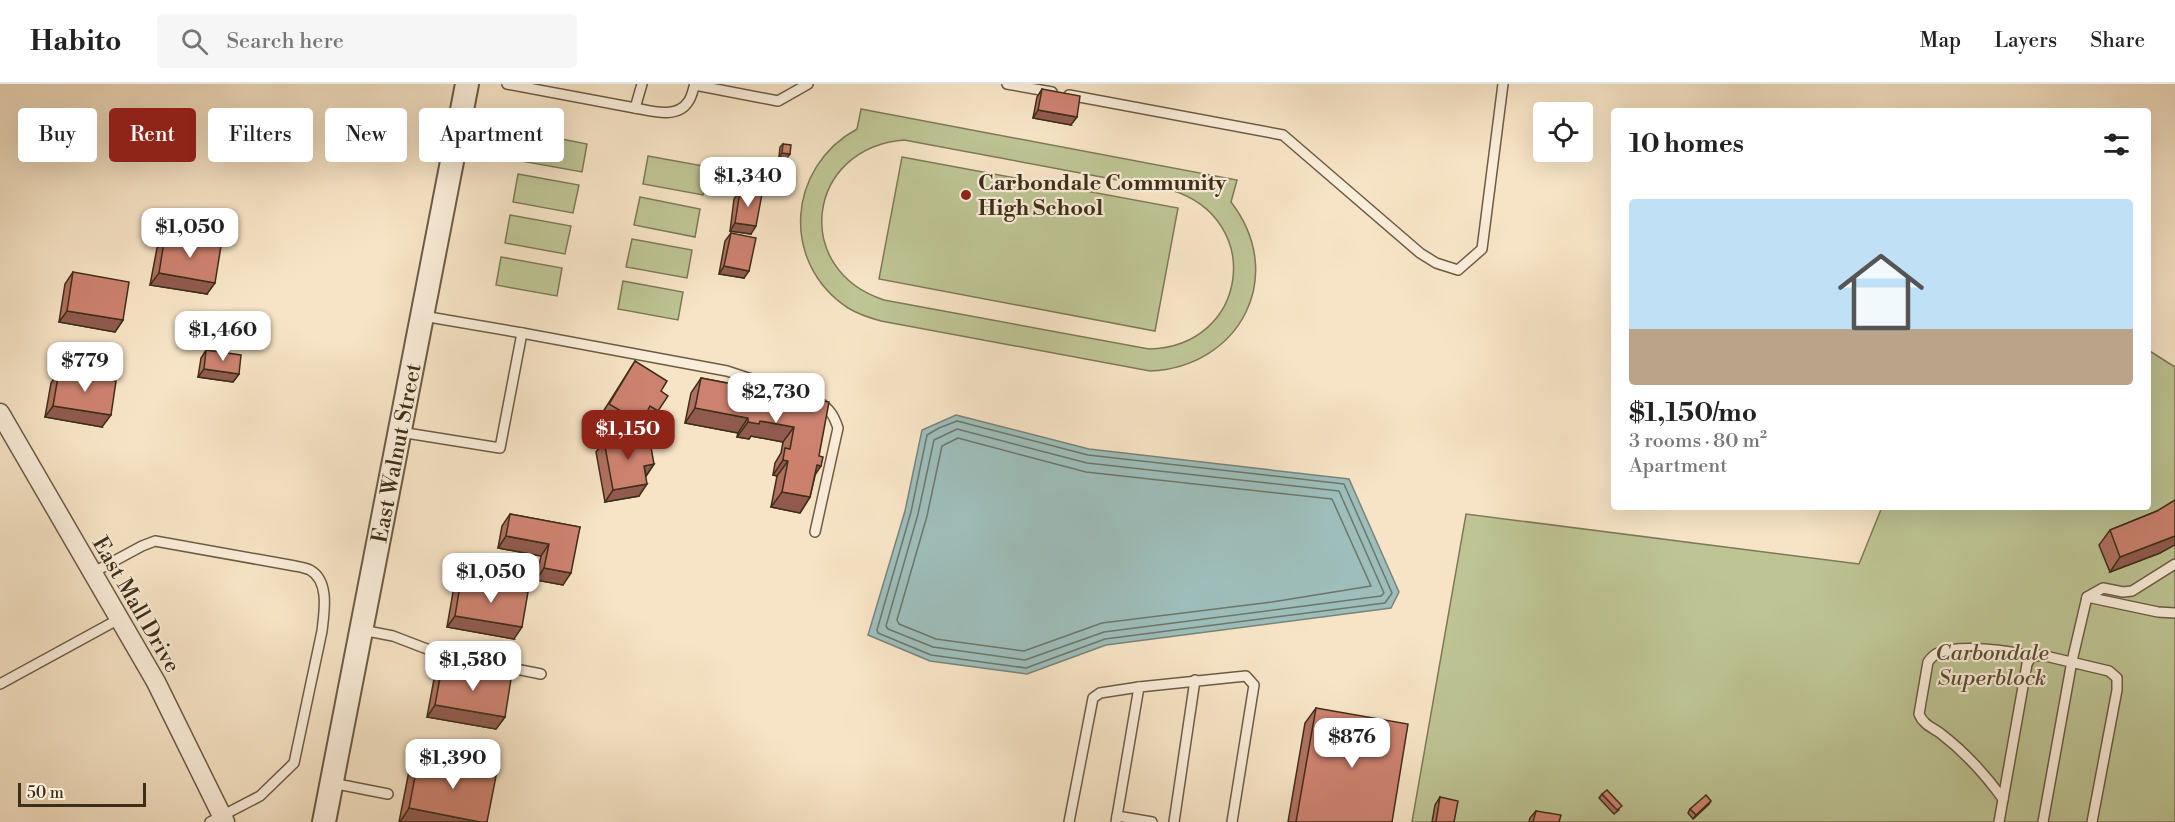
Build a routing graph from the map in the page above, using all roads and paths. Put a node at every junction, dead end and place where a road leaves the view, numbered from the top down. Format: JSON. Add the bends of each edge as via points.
{"nodes":[{"id":1,"x":467,"y":84,"type":"edge"},
{"id":2,"x":507,"y":84,"type":"edge"},
{"id":3,"x":642,"y":84,"type":"edge"},
{"id":4,"x":695,"y":84,"type":"edge"},
{"id":5,"x":808,"y":84,"type":"edge"},
{"id":6,"x":1007,"y":84,"type":"edge"},
{"id":7,"x":1503,"y":84,"type":"edge"},
{"id":8,"x":635,"y":108,"type":"junction"},
{"id":9,"x":423,"y":315,"type":"junction"},
{"id":10,"x":522,"y":333,"type":"junction"},
{"id":11,"x":0,"y":413,"type":"edge"},
{"id":12,"x":400,"y":432,"type":"junction"},
{"id":13,"x":815,"y":532,"type":"dead end"},
{"id":14,"x":2175,"y":564,"type":"edge"},
{"id":15,"x":92,"y":573,"type":"junction"},
{"id":16,"x":2086,"y":597,"type":"junction"},
{"id":17,"x":2175,"y":613,"type":"edge"},
{"id":18,"x":119,"y":619,"type":"junction"},
{"id":19,"x":362,"y":630,"type":"junction"},
{"id":20,"x":2031,"y":657,"type":"junction"},
{"id":21,"x":2072,"y":661,"type":"junction"},
{"id":22,"x":541,"y":674,"type":"dead end"},
{"id":23,"x":1195,"y":680,"type":"junction"},
{"id":24,"x":0,"y":684,"type":"edge"},
{"id":25,"x":1139,"y":687,"type":"junction"},
{"id":26,"x":331,"y":783,"type":"junction"},
{"id":27,"x":388,"y":795,"type":"dead end"},
{"id":28,"x":2003,"y":799,"type":"junction"},
{"id":29,"x":1116,"y":819,"type":"edge"},
{"id":30,"x":219,"y":820,"type":"edge"},
{"id":31,"x":324,"y":822,"type":"edge"},
{"id":32,"x":1069,"y":822,"type":"edge"},
{"id":33,"x":1152,"y":822,"type":"edge"},
{"id":34,"x":1174,"y":822,"type":"edge"},
{"id":35,"x":1232,"y":822,"type":"edge"},
{"id":36,"x":1999,"y":822,"type":"edge"},
{"id":37,"x":2043,"y":822,"type":"edge"},
{"id":38,"x":2092,"y":822,"type":"edge"}],
"edges":[{"from":1,"to":9,"type":"street","name":"East Walnut Street"},
{"from":2,"to":8,"type":"lane"},
{"from":3,"to":8,"type":"lane"},
{"from":4,"to":5,"type":"lane","via":[[778,100]]},
{"from":4,"to":8,"type":"lane","via":[[688,103],[675,112]]},
{"from":6,"to":7,"type":"lane","via":[[1283,135],[1419,253],[1458,270],[1482,249]]},
{"from":9,"to":10,"type":"lane"},
{"from":9,"to":12,"type":"street","name":"East Walnut Street"},
{"from":10,"to":12,"type":"lane","via":[[500,448]]},
{"from":10,"to":13,"type":"lane","via":[[727,371],[828,408],[838,428]]},
{"from":11,"to":15,"type":"street","name":"East Mall Drive","via":[[10,437]]},
{"from":12,"to":19,"type":"street","name":"East Walnut Street"},
{"from":14,"to":16,"type":"lane","via":[[2132,591],[2103,588]]},
{"from":15,"to":18,"type":"street","name":"East Mall Drive"},
{"from":15,"to":30,"type":"lane","via":[[155,541],[296,566],[311,570],[320,582],[324,596],[322,631],[294,763],[260,796]]},
{"from":16,"to":17,"type":"lane"},
{"from":16,"to":21,"type":"lane"},
{"from":18,"to":24,"type":"lane"},
{"from":18,"to":30,"type":"street","name":"East Mall Drive","via":[[156,682]]},
{"from":19,"to":22,"type":"lane","via":[[393,636],[440,654]]},
{"from":19,"to":26,"type":"street","name":"East Walnut Street"},
{"from":20,"to":21,"type":"lane"},
{"from":20,"to":28,"type":"lane"},
{"from":20,"to":28,"type":"lane","via":[[1974,649],[1940,652],[1928,662],[1919,714],[1922,722],[1973,761]]},
{"from":21,"to":37,"type":"lane"},
{"from":21,"to":38,"type":"lane","via":[[2109,671],[2117,678]]},
{"from":23,"to":25,"type":"lane"},
{"from":23,"to":34,"type":"lane"},
{"from":23,"to":35,"type":"lane","via":[[1246,676],[1254,685]]},
{"from":25,"to":29,"type":"lane"},
{"from":25,"to":32,"type":"lane","via":[[1100,693],[1093,698]]},
{"from":26,"to":27,"type":"lane"},
{"from":26,"to":31,"type":"street","name":"East Walnut Street"},
{"from":28,"to":36,"type":"lane"},
{"from":29,"to":33,"type":"lane"}]}
